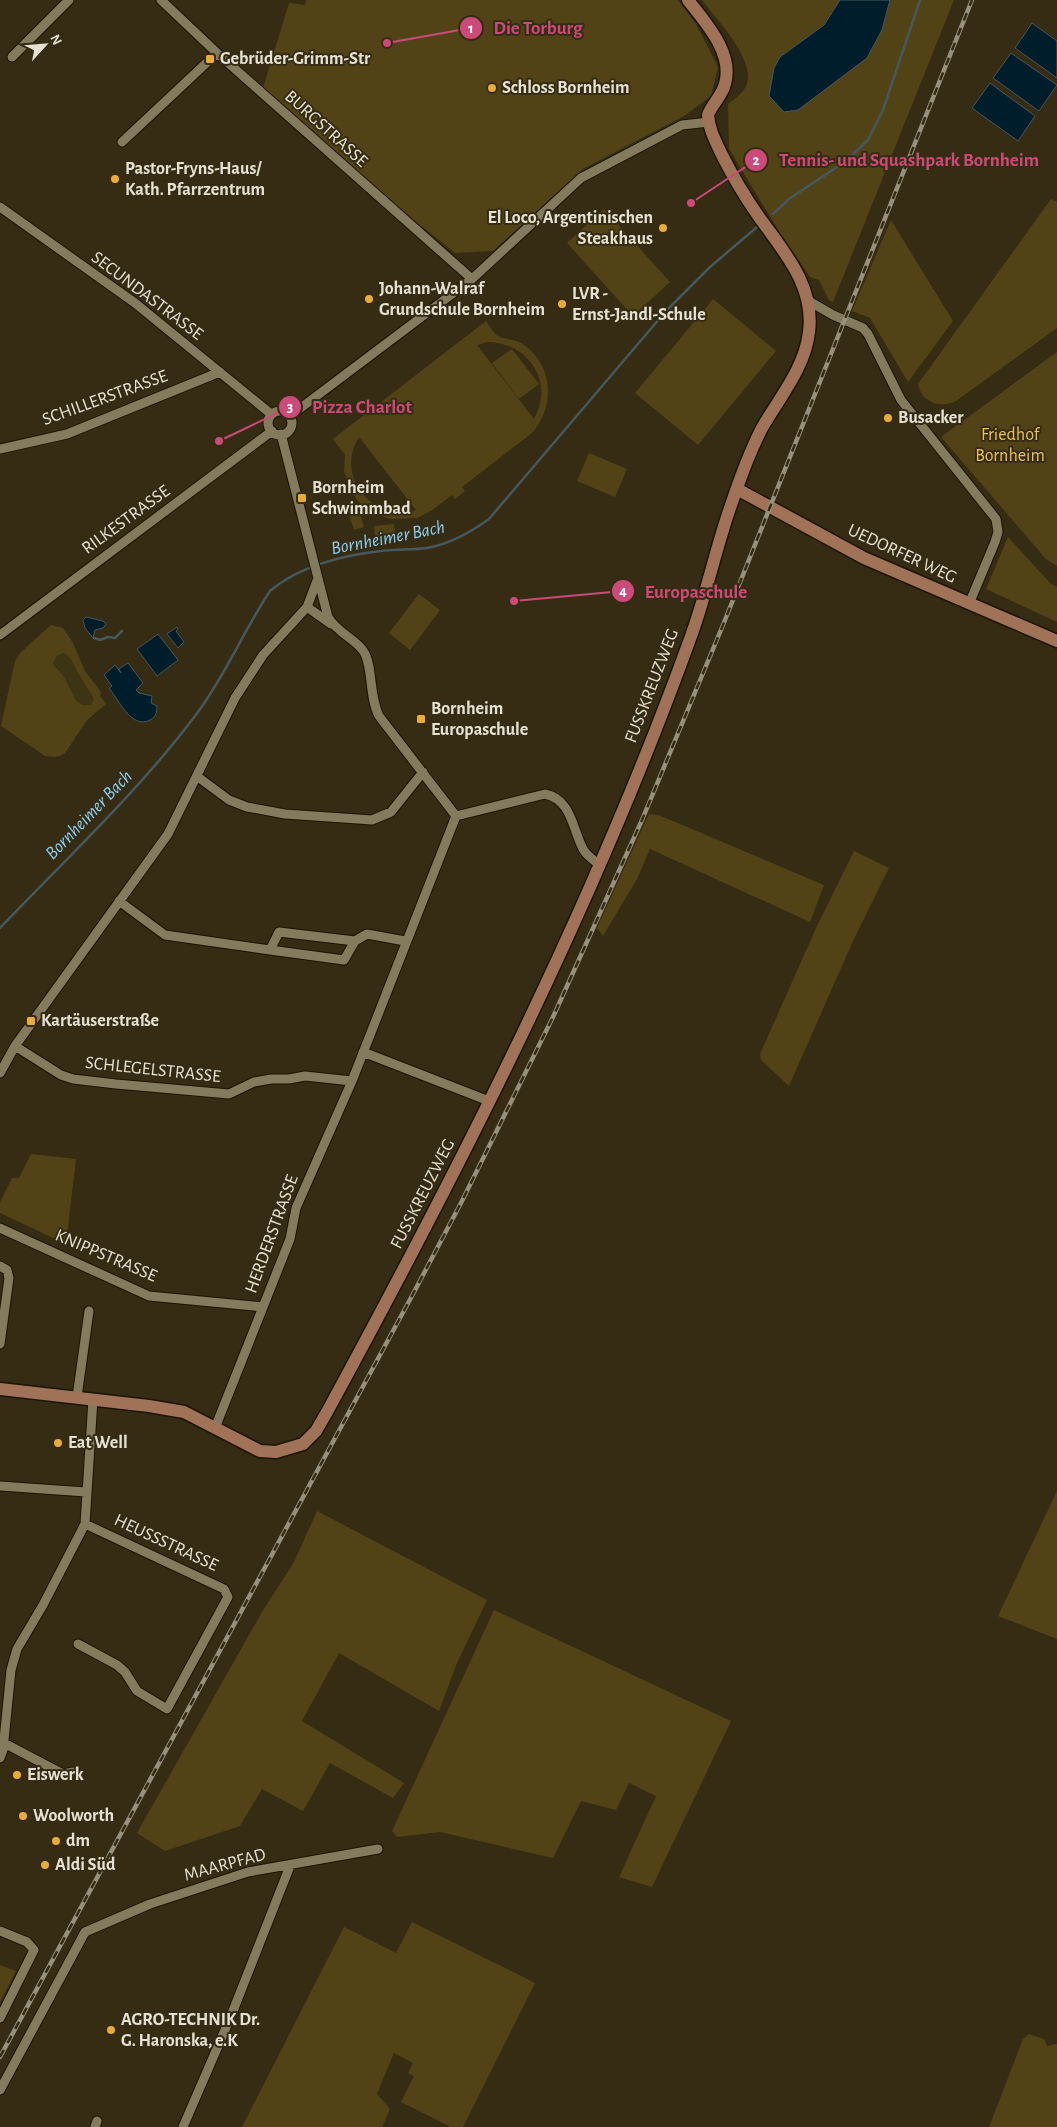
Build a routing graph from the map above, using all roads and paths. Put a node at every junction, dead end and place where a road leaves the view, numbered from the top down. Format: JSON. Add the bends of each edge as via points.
{"nodes":[{"id":1,"x":69,"y":0,"type":"edge"},
{"id":2,"x":161,"y":0,"type":"edge"},
{"id":3,"x":688,"y":0,"type":"edge"},
{"id":4,"x":217,"y":53,"type":"junction"},
{"id":5,"x":12,"y":57,"type":"dead end"},
{"id":6,"x":708,"y":122,"type":"junction"},
{"id":7,"x":122,"y":142,"type":"dead end"},
{"id":8,"x":0,"y":207,"type":"edge"},
{"id":9,"x":472,"y":278,"type":"junction"},
{"id":10,"x":807,"y":300,"type":"junction"},
{"id":11,"x":220,"y":372,"type":"junction"},
{"id":12,"x":271,"y":414,"type":"junction"},
{"id":13,"x":290,"y":416,"type":"junction"},
{"id":14,"x":276,"y":433,"type":"junction"},
{"id":15,"x":0,"y":449,"type":"edge"},
{"id":16,"x":737,"y":488,"type":"junction"},
{"id":17,"x":318,"y":578,"type":"junction"},
{"id":18,"x":969,"y":604,"type":"junction"},
{"id":19,"x":307,"y":607,"type":"junction"},
{"id":20,"x":332,"y":625,"type":"junction"},
{"id":21,"x":0,"y":635,"type":"edge"},
{"id":22,"x":1057,"y":641,"type":"edge"},
{"id":23,"x":423,"y":772,"type":"junction"},
{"id":24,"x":198,"y":777,"type":"junction"},
{"id":25,"x":456,"y":816,"type":"junction"},
{"id":26,"x":600,"y":865,"type":"junction"},
{"id":27,"x":119,"y":901,"type":"junction"},
{"id":28,"x":355,"y":941,"type":"junction"},
{"id":29,"x":405,"y":941,"type":"junction"},
{"id":30,"x":270,"y":950,"type":"junction"},
{"id":31,"x":15,"y":1046,"type":"junction"},
{"id":32,"x":364,"y":1052,"type":"junction"},
{"id":33,"x":0,"y":1073,"type":"edge"},
{"id":34,"x":352,"y":1081,"type":"junction"},
{"id":35,"x":489,"y":1101,"type":"junction"},
{"id":36,"x":0,"y":1228,"type":"edge"},
{"id":37,"x":0,"y":1266,"type":"edge"},
{"id":38,"x":263,"y":1306,"type":"junction"},
{"id":39,"x":89,"y":1311,"type":"dead end"},
{"id":40,"x":0,"y":1344,"type":"edge"},
{"id":41,"x":0,"y":1389,"type":"edge"},
{"id":42,"x":77,"y":1397,"type":"junction"},
{"id":43,"x":93,"y":1399,"type":"junction"},
{"id":44,"x":215,"y":1428,"type":"junction"},
{"id":45,"x":0,"y":1486,"type":"edge"},
{"id":46,"x":86,"y":1492,"type":"junction"},
{"id":47,"x":0,"y":1495,"type":"edge"},
{"id":48,"x":85,"y":1524,"type":"junction"},
{"id":49,"x":78,"y":1644,"type":"dead end"},
{"id":50,"x":4,"y":1743,"type":"junction"},
{"id":51,"x":0,"y":1758,"type":"edge"},
{"id":52,"x":74,"y":1772,"type":"dead end"},
{"id":53,"x":378,"y":1849,"type":"dead end"},
{"id":54,"x":290,"y":1866,"type":"junction"},
{"id":55,"x":0,"y":1931,"type":"edge"},
{"id":56,"x":0,"y":2018,"type":"edge"},
{"id":57,"x":0,"y":2090,"type":"edge"},
{"id":58,"x":183,"y":2127,"type":"edge"}],
"edges":[{"from":1,"to":5,"type":"street"},
{"from":2,"to":4,"type":"street","name":"BURGSTRASSE"},
{"from":3,"to":6,"type":"street","via":[[711,30],[727,74],[722,93],[710,109]]},
{"from":4,"to":7,"type":"street"},
{"from":4,"to":9,"type":"street","name":"BURGSTRASSE"},
{"from":6,"to":9,"type":"street","via":[[682,126],[581,178]]},
{"from":6,"to":10,"type":"street","name":"FUSSKREUZWEG","via":[[740,190],[792,263],[804,285]]},
{"from":8,"to":11,"type":"street","name":"SECUNDASTRASSE","via":[[135,303]]},
{"from":9,"to":13,"type":"street"},
{"from":10,"to":16,"type":"street","name":"FUSSKREUZWEG","via":[[809,332],[801,361],[759,434]]},
{"from":10,"to":18,"type":"street","via":[[868,334],[901,400],[996,519],[998,532],[995,542]]},
{"from":11,"to":12,"type":"street","name":"SECUNDASTRASSE"},
{"from":11,"to":15,"type":"street","name":"SCHILLERSTRASSE","via":[[67,434]]},
{"from":12,"to":13,"type":"street","via":[[281,411]]},
{"from":12,"to":14,"type":"street","via":[[268,425]]},
{"from":13,"to":14,"type":"street","via":[[290,428]]},
{"from":14,"to":17,"type":"street"},
{"from":14,"to":21,"type":"street","name":"RILKESTRASSE"},
{"from":16,"to":18,"type":"street","name":"UEDORFER WEG","via":[[864,558]]},
{"from":16,"to":26,"type":"street","name":"FUSSKREUZWEG","via":[[692,634]]},
{"from":17,"to":19,"type":"street"},
{"from":17,"to":20,"type":"street"},
{"from":18,"to":22,"type":"street","name":"UEDORFER WEG"},
{"from":19,"to":20,"type":"street"},
{"from":19,"to":24,"type":"street","via":[[263,655],[236,698]]},
{"from":20,"to":23,"type":"street","via":[[364,652],[374,707]]},
{"from":23,"to":24,"type":"street","via":[[391,812],[372,820],[286,814],[248,807],[229,800]]},
{"from":23,"to":25,"type":"street"},
{"from":24,"to":27,"type":"street","via":[[168,834]]},
{"from":25,"to":26,"type":"street","via":[[551,795],[561,801],[583,849]]},
{"from":25,"to":29,"type":"street","name":"HERDERSTRASSE"},
{"from":26,"to":35,"type":"street","name":"FUSSKREUZWEG"},
{"from":27,"to":30,"type":"street","via":[[165,935]]},
{"from":27,"to":31,"type":"street"},
{"from":28,"to":29,"type":"street","via":[[367,934]]},
{"from":28,"to":30,"type":"street","via":[[344,960]]},
{"from":28,"to":30,"type":"street","via":[[279,932]]},
{"from":29,"to":32,"type":"street","name":"HERDERSTRASSE"},
{"from":31,"to":33,"type":"street"},
{"from":31,"to":34,"type":"street","name":"SCHLEGELSTRASSE","via":[[61,1075],[116,1084],[229,1094],[254,1082],[271,1079],[305,1076]]},
{"from":32,"to":34,"type":"street","name":"HERDERSTRASSE"},
{"from":32,"to":35,"type":"street"},
{"from":34,"to":38,"type":"street","name":"HERDERSTRASSE","via":[[296,1208],[290,1239]]},
{"from":35,"to":44,"type":"street","name":"FUSSKREUZWEG","via":[[393,1290],[316,1430],[303,1444],[276,1452],[260,1451]]},
{"from":36,"to":38,"type":"street","name":"KNIPPSTRASSE","via":[[149,1296]]},
{"from":37,"to":40,"type":"street","via":[[7,1270],[9,1278]]},
{"from":38,"to":44,"type":"street","name":"HERDERSTRASSE"},
{"from":39,"to":42,"type":"street"},
{"from":41,"to":42,"type":"street","name":"FUSSKREUZWEG"},
{"from":42,"to":43,"type":"street","name":"FUSSKREUZWEG"},
{"from":43,"to":44,"type":"street","name":"FUSSKREUZWEG","via":[[184,1412]]},
{"from":43,"to":46,"type":"street"},
{"from":45,"to":46,"type":"street"},
{"from":45,"to":47,"type":"street"},
{"from":46,"to":48,"type":"street"},
{"from":48,"to":49,"type":"street","name":"HEUSSSTRASSE","via":[[224,1589],[228,1597],[167,1709],[137,1691],[117,1665]]},
{"from":48,"to":50,"type":"street","via":[[17,1649]]},
{"from":50,"to":51,"type":"street"},
{"from":50,"to":52,"type":"street","via":[[63,1774]]},
{"from":53,"to":54,"type":"street","name":"MAARPFAD"},
{"from":54,"to":57,"type":"street","name":"MAARPFAD","via":[[248,1872],[150,1904],[86,1932]]},
{"from":54,"to":58,"type":"street"},
{"from":55,"to":56,"type":"street","via":[[32,1945],[31,1956]]}]}
